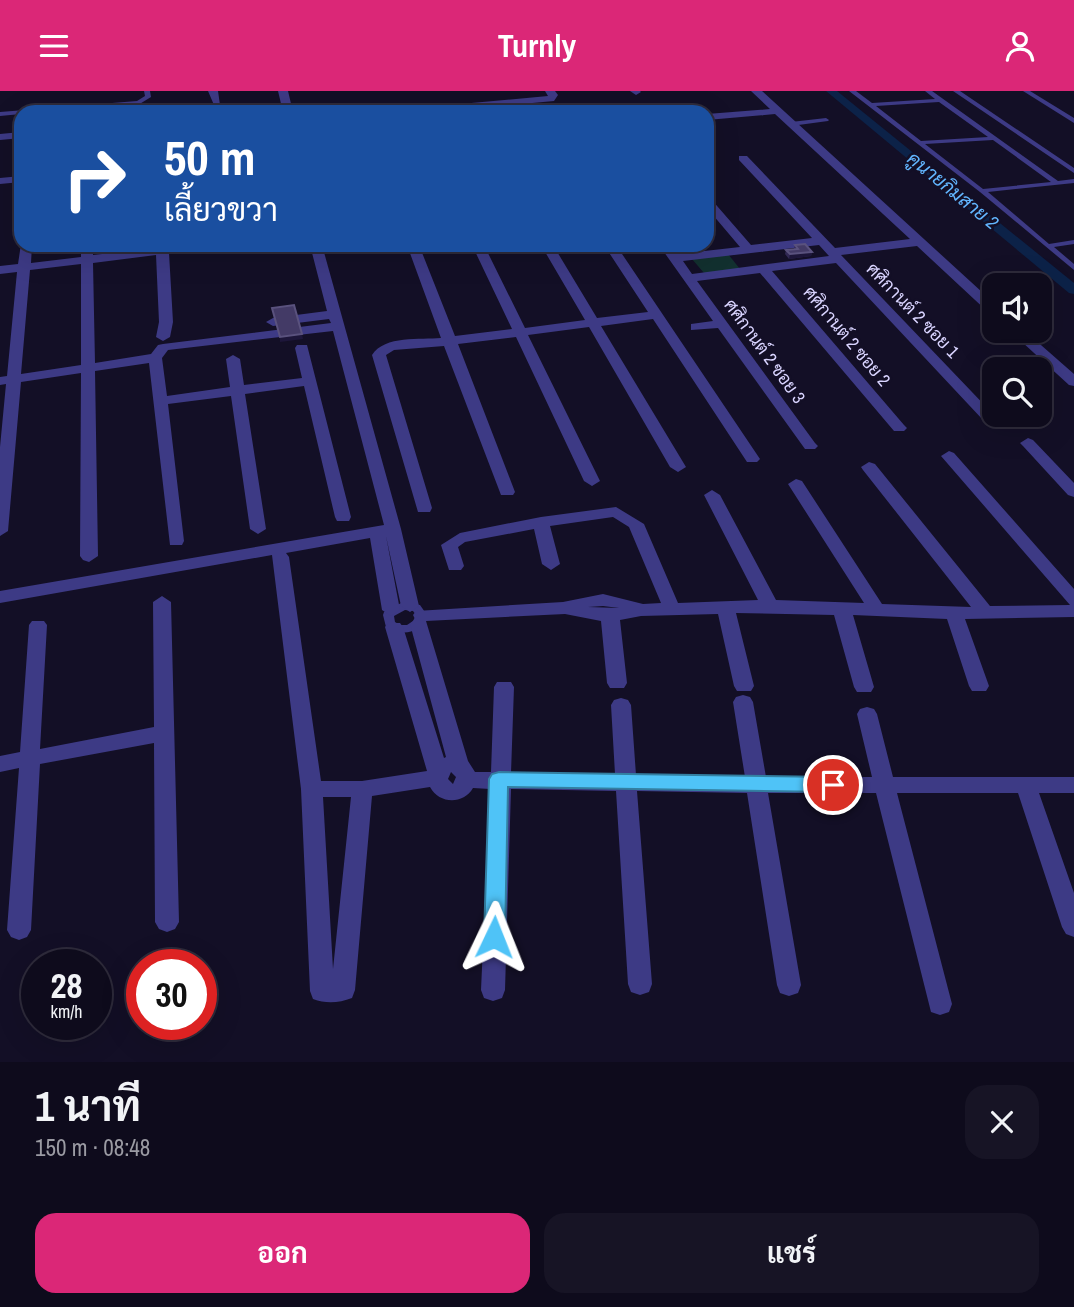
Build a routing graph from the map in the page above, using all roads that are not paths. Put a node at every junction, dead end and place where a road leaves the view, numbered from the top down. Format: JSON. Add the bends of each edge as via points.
{"nodes":[{"id":1,"x":147,"y":91,"type":"edge"},
{"id":2,"x":213,"y":91,"type":"edge"},
{"id":3,"x":550,"y":91,"type":"edge"},
{"id":4,"x":756,"y":91,"type":"edge"},
{"id":5,"x":852,"y":91,"type":"edge"},
{"id":6,"x":928,"y":91,"type":"edge"},
{"id":7,"x":956,"y":91,"type":"edge"},
{"id":8,"x":1026,"y":91,"type":"edge"},
{"id":9,"x":941,"y":100,"type":"junction"},
{"id":10,"x":216,"y":103,"type":"dead end"},
{"id":11,"x":113,"y":105,"type":"edge"},
{"id":12,"x":484,"y":105,"type":"edge"},
{"id":13,"x":871,"y":106,"type":"junction"},
{"id":14,"x":778,"y":111,"type":"junction"},
{"id":15,"x":714,"y":116,"type":"edge"},
{"id":16,"x":1072,"y":119,"type":"edge"},
{"id":17,"x":826,"y":120,"type":"dead end"},
{"id":18,"x":791,"y":124,"type":"junction"},
{"id":19,"x":994,"y":138,"type":"junction"},
{"id":20,"x":920,"y":143,"type":"junction"},
{"id":21,"x":743,"y":158,"type":"dead end"},
{"id":22,"x":1074,"y":171,"type":"edge"},
{"id":23,"x":1074,"y":181,"type":"edge"},
{"id":24,"x":1057,"y":183,"type":"junction"},
{"id":25,"x":982,"y":191,"type":"junction"},
{"id":26,"x":714,"y":209,"type":"edge"},
{"id":27,"x":916,"y":240,"type":"junction"},
{"id":28,"x":1074,"y":242,"type":"edge"},
{"id":29,"x":1048,"y":246,"type":"junction"},
{"id":30,"x":748,"y":249,"type":"junction"},
{"id":31,"x":829,"y":250,"type":"junction"},
{"id":32,"x":25,"y":252,"type":"edge"},
{"id":33,"x":87,"y":252,"type":"edge"},
{"id":34,"x":137,"y":252,"type":"edge"},
{"id":35,"x":162,"y":252,"type":"edge"},
{"id":36,"x":318,"y":252,"type":"edge"},
{"id":37,"x":416,"y":252,"type":"edge"},
{"id":38,"x":481,"y":252,"type":"edge"},
{"id":39,"x":551,"y":252,"type":"edge"},
{"id":40,"x":615,"y":252,"type":"edge"},
{"id":41,"x":670,"y":252,"type":"edge"},
{"id":42,"x":674,"y":258,"type":"junction"},
{"id":43,"x":87,"y":260,"type":"junction"},
{"id":44,"x":23,"y":267,"type":"junction"},
{"id":45,"x":1074,"y":268,"type":"edge"},
{"id":46,"x":764,"y":269,"type":"junction"},
{"id":47,"x":0,"y":270,"type":"edge"},
{"id":48,"x":689,"y":278,"type":"junction"},
{"id":49,"x":982,"y":299,"type":"edge"},
{"id":50,"x":656,"y":315,"type":"junction"},
{"id":51,"x":337,"y":320,"type":"junction"},
{"id":52,"x":593,"y":323,"type":"junction"},
{"id":53,"x":722,"y":324,"type":"junction"},
{"id":54,"x":696,"y":327,"type":"dead end"},
{"id":55,"x":521,"y":333,"type":"junction"},
{"id":56,"x":450,"y":341,"type":"junction"},
{"id":57,"x":1030,"y":343,"type":"edge"},
{"id":58,"x":166,"y":346,"type":"junction"},
{"id":59,"x":302,"y":348,"type":"dead end"},
{"id":60,"x":233,"y":359,"type":"dead end"},
{"id":61,"x":88,"y":368,"type":"junction"},
{"id":62,"x":8,"y":380,"type":"edge"},
{"id":63,"x":310,"y":381,"type":"junction"},
{"id":64,"x":1074,"y":382,"type":"edge"},
{"id":65,"x":237,"y":391,"type":"junction"},
{"id":66,"x":160,"y":401,"type":"junction"},
{"id":67,"x":982,"y":411,"type":"edge"},
{"id":68,"x":900,"y":428,"type":"dead end"},
{"id":69,"x":1028,"y":443,"type":"dead end"},
{"id":70,"x":810,"y":446,"type":"dead end"},
{"id":71,"x":949,"y":456,"type":"dead end"},
{"id":72,"x":752,"y":459,"type":"dead end"},
{"id":73,"x":678,"y":467,"type":"dead end"},
{"id":74,"x":869,"y":467,"type":"dead end"},
{"id":75,"x":592,"y":481,"type":"dead end"},
{"id":76,"x":796,"y":484,"type":"dead end"},
{"id":77,"x":507,"y":492,"type":"dead end"},
{"id":78,"x":1074,"y":492,"type":"edge"},
{"id":79,"x":712,"y":495,"type":"dead end"},
{"id":80,"x":424,"y":508,"type":"dead end"},
{"id":81,"x":343,"y":517,"type":"dead end"},
{"id":82,"x":541,"y":522,"type":"junction"},
{"id":83,"x":258,"y":529,"type":"dead end"},
{"id":84,"x":0,"y":531,"type":"edge"},
{"id":85,"x":385,"y":531,"type":"junction"},
{"id":86,"x":176,"y":541,"type":"dead end"},
{"id":87,"x":89,"y":556,"type":"dead end"},
{"id":88,"x":280,"y":557,"type":"dead end"},
{"id":89,"x":551,"y":563,"type":"dead end"},
{"id":90,"x":454,"y":566,"type":"dead end"},
{"id":91,"x":0,"y":597,"type":"edge"},
{"id":92,"x":162,"y":602,"type":"dead end"},
{"id":93,"x":770,"y":606,"type":"junction"},
{"id":94,"x":565,"y":608,"type":"junction"},
{"id":95,"x":726,"y":608,"type":"junction"},
{"id":96,"x":641,"y":610,"type":"junction"},
{"id":97,"x":842,"y":610,"type":"junction"},
{"id":98,"x":877,"y":610,"type":"junction"},
{"id":99,"x":673,"y":611,"type":"junction"},
{"id":100,"x":1073,"y":611,"type":"edge"},
{"id":101,"x":985,"y":612,"type":"junction"},
{"id":102,"x":954,"y":613,"type":"junction"},
{"id":103,"x":417,"y":615,"type":"junction"},
{"id":104,"x":610,"y":615,"type":"junction"},
{"id":105,"x":393,"y":619,"type":"junction"},
{"id":106,"x":38,"y":625,"type":"dead end"},
{"id":107,"x":617,"y":683,"type":"dead end"},
{"id":108,"x":979,"y":686,"type":"dead end"},
{"id":109,"x":504,"y":687,"type":"dead end"},
{"id":110,"x":864,"y":687,"type":"dead end"},
{"id":111,"x":621,"y":705,"type":"dead end"},
{"id":112,"x":867,"y":714,"type":"dead end"},
{"id":113,"x":165,"y":733,"type":"junction"},
{"id":114,"x":30,"y":758,"type":"junction"},
{"id":115,"x":0,"y":764,"type":"edge"},
{"id":116,"x":464,"y":773,"type":"junction"},
{"id":117,"x":437,"y":775,"type":"junction"},
{"id":118,"x":499,"y":779,"type":"junction"},
{"id":119,"x":625,"y":783,"type":"junction"},
{"id":120,"x":885,"y":784,"type":"junction"},
{"id":121,"x":754,"y":785,"type":"junction"},
{"id":122,"x":1026,"y":785,"type":"junction"},
{"id":123,"x":1074,"y":785,"type":"edge"},
{"id":124,"x":312,"y":789,"type":"junction"},
{"id":125,"x":362,"y":789,"type":"junction"},
{"id":126,"x":167,"y":922,"type":"dead end"},
{"id":127,"x":1074,"y":927,"type":"edge"},
{"id":128,"x":19,"y":930,"type":"dead end"},
{"id":129,"x":640,"y":983,"type":"dead end"},
{"id":130,"x":789,"y":985,"type":"dead end"},
{"id":131,"x":493,"y":990,"type":"dead end"},
{"id":132,"x":940,"y":1004,"type":"dead end"}],
"edges":[{"from":1,"to":11,"type":"lane","via":[[148,97],[138,103]]},
{"from":2,"to":10,"type":"street"},
{"from":3,"to":12,"type":"street","via":[[551,99]]},
{"from":4,"to":14,"type":"street"},
{"from":5,"to":13,"type":"lane"},
{"from":6,"to":9,"type":"lane"},
{"from":7,"to":22,"type":"lane"},
{"from":8,"to":16,"type":"lane"},
{"from":9,"to":13,"type":"lane"},
{"from":9,"to":19,"type":"lane"},
{"from":13,"to":20,"type":"lane"},
{"from":14,"to":15,"type":"street"},
{"from":14,"to":18,"type":"street"},
{"from":17,"to":18,"type":"lane"},
{"from":18,"to":27,"type":"street"},
{"from":19,"to":20,"type":"lane"},
{"from":19,"to":24,"type":"lane"},
{"from":20,"to":25,"type":"lane"},
{"from":21,"to":31,"type":"street","name":"ศศิกานต์ 2 ซอย 1"},
{"from":23,"to":24,"type":"lane"},
{"from":24,"to":25,"type":"lane"},
{"from":25,"to":29,"type":"lane"},
{"from":26,"to":30,"type":"street"},
{"from":27,"to":31,"type":"street"},
{"from":27,"to":49,"type":"street"},
{"from":28,"to":29,"type":"lane"},
{"from":29,"to":45,"type":"lane"},
{"from":30,"to":31,"type":"street"},
{"from":30,"to":42,"type":"street"},
{"from":31,"to":46,"type":"street"},
{"from":31,"to":67,"type":"street","name":"ศศิกานต์ 2 ซอย 1"},
{"from":32,"to":44,"type":"street"},
{"from":33,"to":43,"type":"street"},
{"from":34,"to":43,"type":"street"},
{"from":35,"to":58,"type":"street"},
{"from":36,"to":51,"type":"street"},
{"from":37,"to":56,"type":"street"},
{"from":38,"to":55,"type":"street"},
{"from":39,"to":52,"type":"street"},
{"from":40,"to":50,"type":"street"},
{"from":41,"to":42,"type":"street","name":"ศศิกานต์ 2 ซอย 3"},
{"from":42,"to":48,"type":"street","name":"ศศิกานต์ 2 ซอย 3"},
{"from":43,"to":44,"type":"street"},
{"from":43,"to":61,"type":"street"},
{"from":44,"to":47,"type":"street"},
{"from":44,"to":62,"type":"street"},
{"from":46,"to":48,"type":"street"},
{"from":46,"to":68,"type":"street","name":"ศศิกานต์ 2 ซอย 2"},
{"from":48,"to":53,"type":"street","name":"ศศิกานต์ 2 ซอย 3"},
{"from":50,"to":52,"type":"street"},
{"from":50,"to":72,"type":"street"},
{"from":51,"to":58,"type":"street"},
{"from":51,"to":85,"type":"street"},
{"from":52,"to":55,"type":"street"},
{"from":52,"to":73,"type":"street"},
{"from":53,"to":54,"type":"street"},
{"from":53,"to":70,"type":"street","name":"ศศิกานต์ 2 ซอย 3"},
{"from":55,"to":56,"type":"street"},
{"from":55,"to":75,"type":"street"},
{"from":56,"to":77,"type":"street"},
{"from":56,"to":80,"type":"street","via":[[392,346],[379,355]]},
{"from":57,"to":64,"type":"street"},
{"from":58,"to":61,"type":"street"},
{"from":58,"to":66,"type":"street"},
{"from":59,"to":63,"type":"street"},
{"from":60,"to":65,"type":"street"},
{"from":61,"to":62,"type":"street"},
{"from":61,"to":87,"type":"street"},
{"from":62,"to":84,"type":"street"},
{"from":63,"to":65,"type":"street"},
{"from":63,"to":81,"type":"street"},
{"from":65,"to":66,"type":"street"},
{"from":65,"to":83,"type":"street"},
{"from":66,"to":86,"type":"street"},
{"from":69,"to":78,"type":"street"},
{"from":71,"to":100,"type":"street"},
{"from":74,"to":101,"type":"street"},
{"from":76,"to":98,"type":"street"},
{"from":79,"to":93,"type":"street"},
{"from":82,"to":89,"type":"street"},
{"from":82,"to":90,"type":"street","via":[[453,541],[449,545]]},
{"from":82,"to":99,"type":"street","via":[[616,512],[629,517]]},
{"from":85,"to":91,"type":"street"},
{"from":85,"to":103,"type":"street"},
{"from":85,"to":105,"type":"street"},
{"from":88,"to":124,"type":"street"},
{"from":92,"to":113,"type":"street"},
{"from":93,"to":95,"type":"street"},
{"from":93,"to":97,"type":"street"},
{"from":94,"to":96,"type":"street","via":[[586,600],[622,600]]},
{"from":94,"to":103,"type":"street"},
{"from":94,"to":104,"type":"street"},
{"from":95,"to":99,"type":"street"},
{"from":95,"to":121,"type":"street"},
{"from":96,"to":99,"type":"street"},
{"from":96,"to":104,"type":"street"},
{"from":97,"to":98,"type":"street"},
{"from":97,"to":110,"type":"street"},
{"from":98,"to":102,"type":"street"},
{"from":100,"to":101,"type":"street"},
{"from":101,"to":102,"type":"street"},
{"from":102,"to":108,"type":"street"},
{"from":103,"to":105,"type":"lane"},
{"from":103,"to":105,"type":"lane","via":[[407,629]]},
{"from":103,"to":116,"type":"street"},
{"from":104,"to":107,"type":"street"},
{"from":105,"to":117,"type":"street"},
{"from":106,"to":114,"type":"street"},
{"from":109,"to":118,"type":"street"},
{"from":111,"to":119,"type":"street"},
{"from":112,"to":120,"type":"street"},
{"from":113,"to":114,"type":"street"},
{"from":113,"to":126,"type":"street"},
{"from":114,"to":115,"type":"street"},
{"from":114,"to":128,"type":"street"},
{"from":116,"to":117,"type":"street","via":[[446,766]]},
{"from":116,"to":118,"type":"street"},
{"from":117,"to":125,"type":"street"},
{"from":118,"to":119,"type":"street"},
{"from":118,"to":131,"type":"street"},
{"from":119,"to":121,"type":"street"},
{"from":119,"to":129,"type":"street"},
{"from":120,"to":121,"type":"street"},
{"from":120,"to":122,"type":"street"},
{"from":120,"to":132,"type":"street"},
{"from":121,"to":130,"type":"street"},
{"from":122,"to":123,"type":"street"},
{"from":122,"to":127,"type":"street"},
{"from":124,"to":125,"type":"street"},
{"from":124,"to":125,"type":"street","via":[[322,991],[342,990]]}]}
